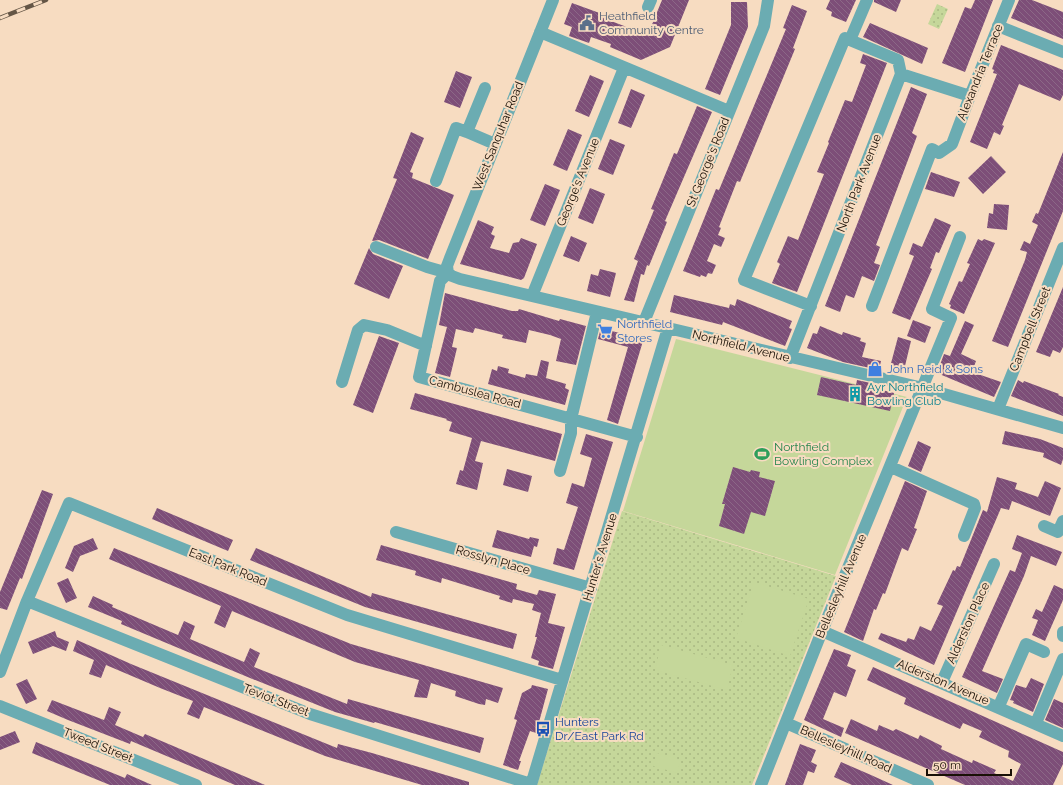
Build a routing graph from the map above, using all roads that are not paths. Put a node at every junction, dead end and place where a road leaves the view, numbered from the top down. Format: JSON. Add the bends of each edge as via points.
{"nodes":[{"id":1,"x":553,"y":0,"type":"edge"},
{"id":2,"x":768,"y":0,"type":"edge"},
{"id":3,"x":867,"y":0,"type":"edge"},
{"id":4,"x":1009,"y":0,"type":"edge"},
{"id":5,"x":998,"y":26,"type":"junction"},
{"id":6,"x":540,"y":32,"type":"junction"},
{"id":7,"x":850,"y":40,"type":"junction"},
{"id":8,"x":1063,"y":52,"type":"edge"},
{"id":9,"x":624,"y":68,"type":"junction"},
{"id":10,"x":901,"y":74,"type":"junction"},
{"id":11,"x":485,"y":88,"type":"dead end"},
{"id":12,"x":970,"y":96,"type":"junction"},
{"id":13,"x":729,"y":111,"type":"junction"},
{"id":14,"x":467,"y":132,"type":"junction"},
{"id":15,"x":495,"y":144,"type":"junction"},
{"id":16,"x":436,"y":180,"type":"dead end"},
{"id":17,"x":960,"y":237,"type":"dead end"},
{"id":18,"x":376,"y":247,"type":"dead end"},
{"id":19,"x":1063,"y":248,"type":"edge"},
{"id":20,"x":448,"y":273,"type":"junction"},
{"id":21,"x":532,"y":296,"type":"junction"},
{"id":22,"x":811,"y":306,"type":"junction"},
{"id":23,"x":872,"y":306,"type":"dead end"},
{"id":24,"x":597,"y":312,"type":"junction"},
{"id":25,"x":644,"y":322,"type":"junction"},
{"id":26,"x":668,"y":328,"type":"junction"},
{"id":27,"x":423,"y":345,"type":"junction"},
{"id":28,"x":790,"y":358,"type":"junction"},
{"id":29,"x":342,"y":382,"type":"dead end"},
{"id":30,"x":923,"y":388,"type":"junction"},
{"id":31,"x":998,"y":409,"type":"junction"},
{"id":32,"x":571,"y":419,"type":"junction"},
{"id":33,"x":1063,"y":428,"type":"edge"},
{"id":34,"x":637,"y":437,"type":"junction"},
{"id":35,"x":891,"y":467,"type":"junction"},
{"id":36,"x":560,"y":471,"type":"dead end"},
{"id":37,"x":1063,"y":521,"type":"edge"},
{"id":38,"x":1044,"y":526,"type":"dead end"},
{"id":39,"x":396,"y":532,"type":"dead end"},
{"id":40,"x":964,"y":536,"type":"dead end"},
{"id":41,"x":994,"y":564,"type":"dead end"},
{"id":42,"x":591,"y":588,"type":"junction"},
{"id":43,"x":27,"y":601,"type":"junction"},
{"id":44,"x":822,"y":631,"type":"junction"},
{"id":45,"x":1063,"y":632,"type":"edge"},
{"id":46,"x":1063,"y":636,"type":"edge"},
{"id":47,"x":1044,"y":652,"type":"dead end"},
{"id":48,"x":1063,"y":659,"type":"edge"},
{"id":49,"x":0,"y":672,"type":"edge"},
{"id":50,"x":562,"y":680,"type":"junction"},
{"id":51,"x":942,"y":682,"type":"junction"},
{"id":52,"x":0,"y":706,"type":"edge"},
{"id":53,"x":999,"y":706,"type":"junction"},
{"id":54,"x":786,"y":722,"type":"junction"},
{"id":55,"x":1036,"y":723,"type":"junction"},
{"id":56,"x":1063,"y":736,"type":"edge"},
{"id":57,"x":196,"y":785,"type":"edge"},
{"id":58,"x":531,"y":785,"type":"edge"},
{"id":59,"x":761,"y":785,"type":"edge"},
{"id":60,"x":927,"y":785,"type":"edge"}],
"edges":[{"from":1,"to":6,"type":"street","name":"West Sanquhar Road"},
{"from":2,"to":13,"type":"street","name":"St George's Road","via":[[764,26]]},
{"from":3,"to":7,"type":"street"},
{"from":4,"to":5,"type":"street","name":"Alexandria Terrace"},
{"from":5,"to":8,"type":"street"},
{"from":5,"to":12,"type":"street","name":"Alexandria Terrace"},
{"from":6,"to":9,"type":"street"},
{"from":6,"to":15,"type":"street","name":"West Sanquhar Road"},
{"from":7,"to":10,"type":"street","via":[[898,60]]},
{"from":7,"to":22,"type":"street","via":[[845,38],[744,280]]},
{"from":9,"to":13,"type":"street"},
{"from":9,"to":21,"type":"street","name":"George's Avenue"},
{"from":10,"to":12,"type":"street"},
{"from":10,"to":22,"type":"street","name":"North Park Avenue"},
{"from":11,"to":14,"type":"street"},
{"from":12,"to":23,"type":"street","name":"Alexandria Terrace","via":[[952,144],[939,153],[932,149]]},
{"from":13,"to":25,"type":"street","name":"St George's Road"},
{"from":14,"to":15,"type":"street"},
{"from":14,"to":16,"type":"street","via":[[456,128]]},
{"from":15,"to":20,"type":"street","name":"West Sanquhar Road","via":[[447,266]]},
{"from":17,"to":30,"type":"street","name":"Bellesleyhill Avenue","via":[[932,309],[951,318]]},
{"from":18,"to":20,"type":"street","name":"Northfield Avenue"},
{"from":19,"to":31,"type":"street","name":"Campbell Street"},
{"from":20,"to":21,"type":"street","name":"Northfield Avenue","via":[[460,279]]},
{"from":20,"to":27,"type":"street","name":"Cambuslea Road","via":[[440,281]]},
{"from":21,"to":24,"type":"street","name":"Northfield Avenue"},
{"from":22,"to":28,"type":"street","name":"North Park Avenue"},
{"from":24,"to":25,"type":"street","name":"Northfield Avenue"},
{"from":24,"to":32,"type":"street"},
{"from":25,"to":26,"type":"street","name":"Northfield Avenue"},
{"from":26,"to":28,"type":"street","name":"Northfield Avenue"},
{"from":26,"to":34,"type":"street","name":"Hunter's Avenue"},
{"from":27,"to":29,"type":"street","via":[[368,325],[360,327]]},
{"from":27,"to":32,"type":"street","name":"Cambuslea Road","via":[[419,377]]},
{"from":28,"to":30,"type":"street","name":"Northfield Avenue"},
{"from":30,"to":31,"type":"street","name":"Northfield Avenue"},
{"from":30,"to":35,"type":"street","name":"Bellesleyhill Avenue"},
{"from":31,"to":33,"type":"street","name":"Northfield Avenue"},
{"from":32,"to":34,"type":"street","name":"Cambuslea Road"},
{"from":32,"to":36,"type":"street","via":[[571,433]]},
{"from":34,"to":42,"type":"street","name":"Hunter's Avenue"},
{"from":35,"to":40,"type":"street","via":[[974,504],[975,508]]},
{"from":35,"to":44,"type":"street","name":"Bellesleyhill Avenue"},
{"from":37,"to":38,"type":"street","via":[[1058,532]]},
{"from":39,"to":42,"type":"street","name":"Rosslyn Place"},
{"from":41,"to":51,"type":"street","name":"Alderston Place"},
{"from":42,"to":50,"type":"street","name":"Hunter's Avenue"},
{"from":43,"to":49,"type":"street","name":"East Park Road"},
{"from":43,"to":50,"type":"street","name":"East Park Road","via":[[69,503],[347,615]]},
{"from":43,"to":58,"type":"street","name":"Teviot Street","via":[[310,714]]},
{"from":44,"to":51,"type":"street","name":"Alderston Avenue"},
{"from":44,"to":54,"type":"street","name":"Bellesleyhill Avenue"},
{"from":45,"to":46,"type":"street"},
{"from":47,"to":53,"type":"street","via":[[1026,644]]},
{"from":48,"to":55,"type":"street"},
{"from":50,"to":58,"type":"street","name":"Hunter's Avenue"},
{"from":51,"to":53,"type":"street","name":"Alderston Avenue"},
{"from":52,"to":57,"type":"street","name":"Tweed Street"},
{"from":53,"to":55,"type":"street","name":"Alderston Avenue"},
{"from":54,"to":59,"type":"street","name":"Bellesleyhill Avenue"},
{"from":54,"to":60,"type":"street","name":"Bellesleyhill Road"},
{"from":55,"to":56,"type":"street","name":"Alderston Avenue"}]}
